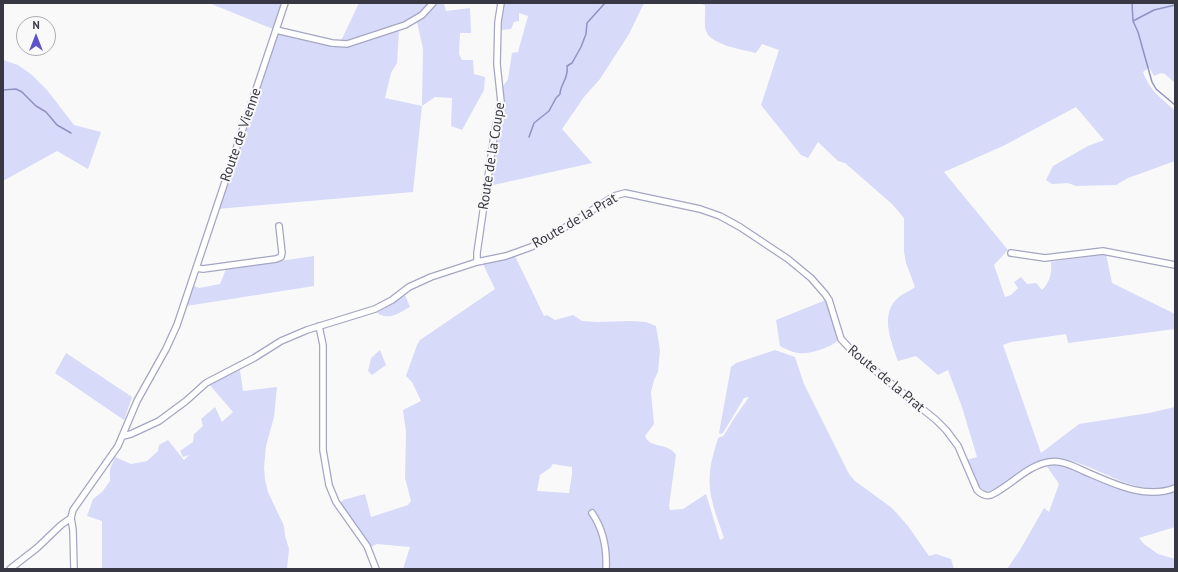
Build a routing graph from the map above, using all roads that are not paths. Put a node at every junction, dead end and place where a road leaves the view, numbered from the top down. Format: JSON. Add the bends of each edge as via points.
{"nodes":[{"id":1,"x":285,"y":3,"type":"edge"},
{"id":2,"x":433,"y":3,"type":"edge"},
{"id":3,"x":501,"y":3,"type":"edge"},
{"id":4,"x":276,"y":30,"type":"junction"},
{"id":5,"x":279,"y":226,"type":"dead end"},
{"id":6,"x":1011,"y":253,"type":"dead end"},
{"id":7,"x":477,"y":262,"type":"junction"},
{"id":8,"x":1175,"y":265,"type":"edge"},
{"id":9,"x":196,"y":268,"type":"junction"},
{"id":10,"x":319,"y":326,"type":"junction"},
{"id":11,"x":123,"y":436,"type":"junction"},
{"id":12,"x":1175,"y":488,"type":"edge"},
{"id":13,"x":592,"y":513,"type":"dead end"},
{"id":14,"x":71,"y":518,"type":"junction"},
{"id":15,"x":10,"y":569,"type":"edge"},
{"id":16,"x":74,"y":569,"type":"edge"},
{"id":17,"x":376,"y":569,"type":"edge"},
{"id":18,"x":606,"y":569,"type":"edge"}],
"edges":[{"from":1,"to":4,"type":"street","name":"Route de Vienne"},
{"from":2,"to":4,"type":"street","via":[[422,15],[405,25],[347,44]]},
{"from":3,"to":7,"type":"street","name":"Route de la Coupe","via":[[497,64],[501,105],[495,129]]},
{"from":4,"to":9,"type":"street","name":"Route de Vienne"},
{"from":5,"to":9,"type":"street","via":[[281,257]]},
{"from":6,"to":8,"type":"street","via":[[1045,258],[1103,251]]},
{"from":7,"to":10,"type":"street","name":"Route de la Prat","via":[[417,283],[375,309]]},
{"from":7,"to":12,"type":"street","name":"Route de la Prat","via":[[517,252],[544,241],[620,193],[632,193],[700,209],[740,227],[788,259],[811,278],[829,300],[839,334],[847,346],[946,430],[958,446],[977,490],[982,495],[994,494],[1014,479],[1048,462],[1067,464],[1102,479],[1138,490],[1157,492]]},
{"from":9,"to":11,"type":"street","name":"Route de Vienne","via":[[173,334],[137,401]]},
{"from":10,"to":11,"type":"street","name":"Route de la Prat","via":[[281,342],[211,381],[159,421]]},
{"from":10,"to":17,"type":"street","via":[[323,352],[323,450],[328,485],[336,502],[367,546]]},
{"from":11,"to":14,"type":"street","name":"Route de Vienne","via":[[73,510]]},
{"from":13,"to":18,"type":"street","via":[[604,541]]},
{"from":14,"to":15,"type":"street"},
{"from":14,"to":16,"type":"street"}]}
